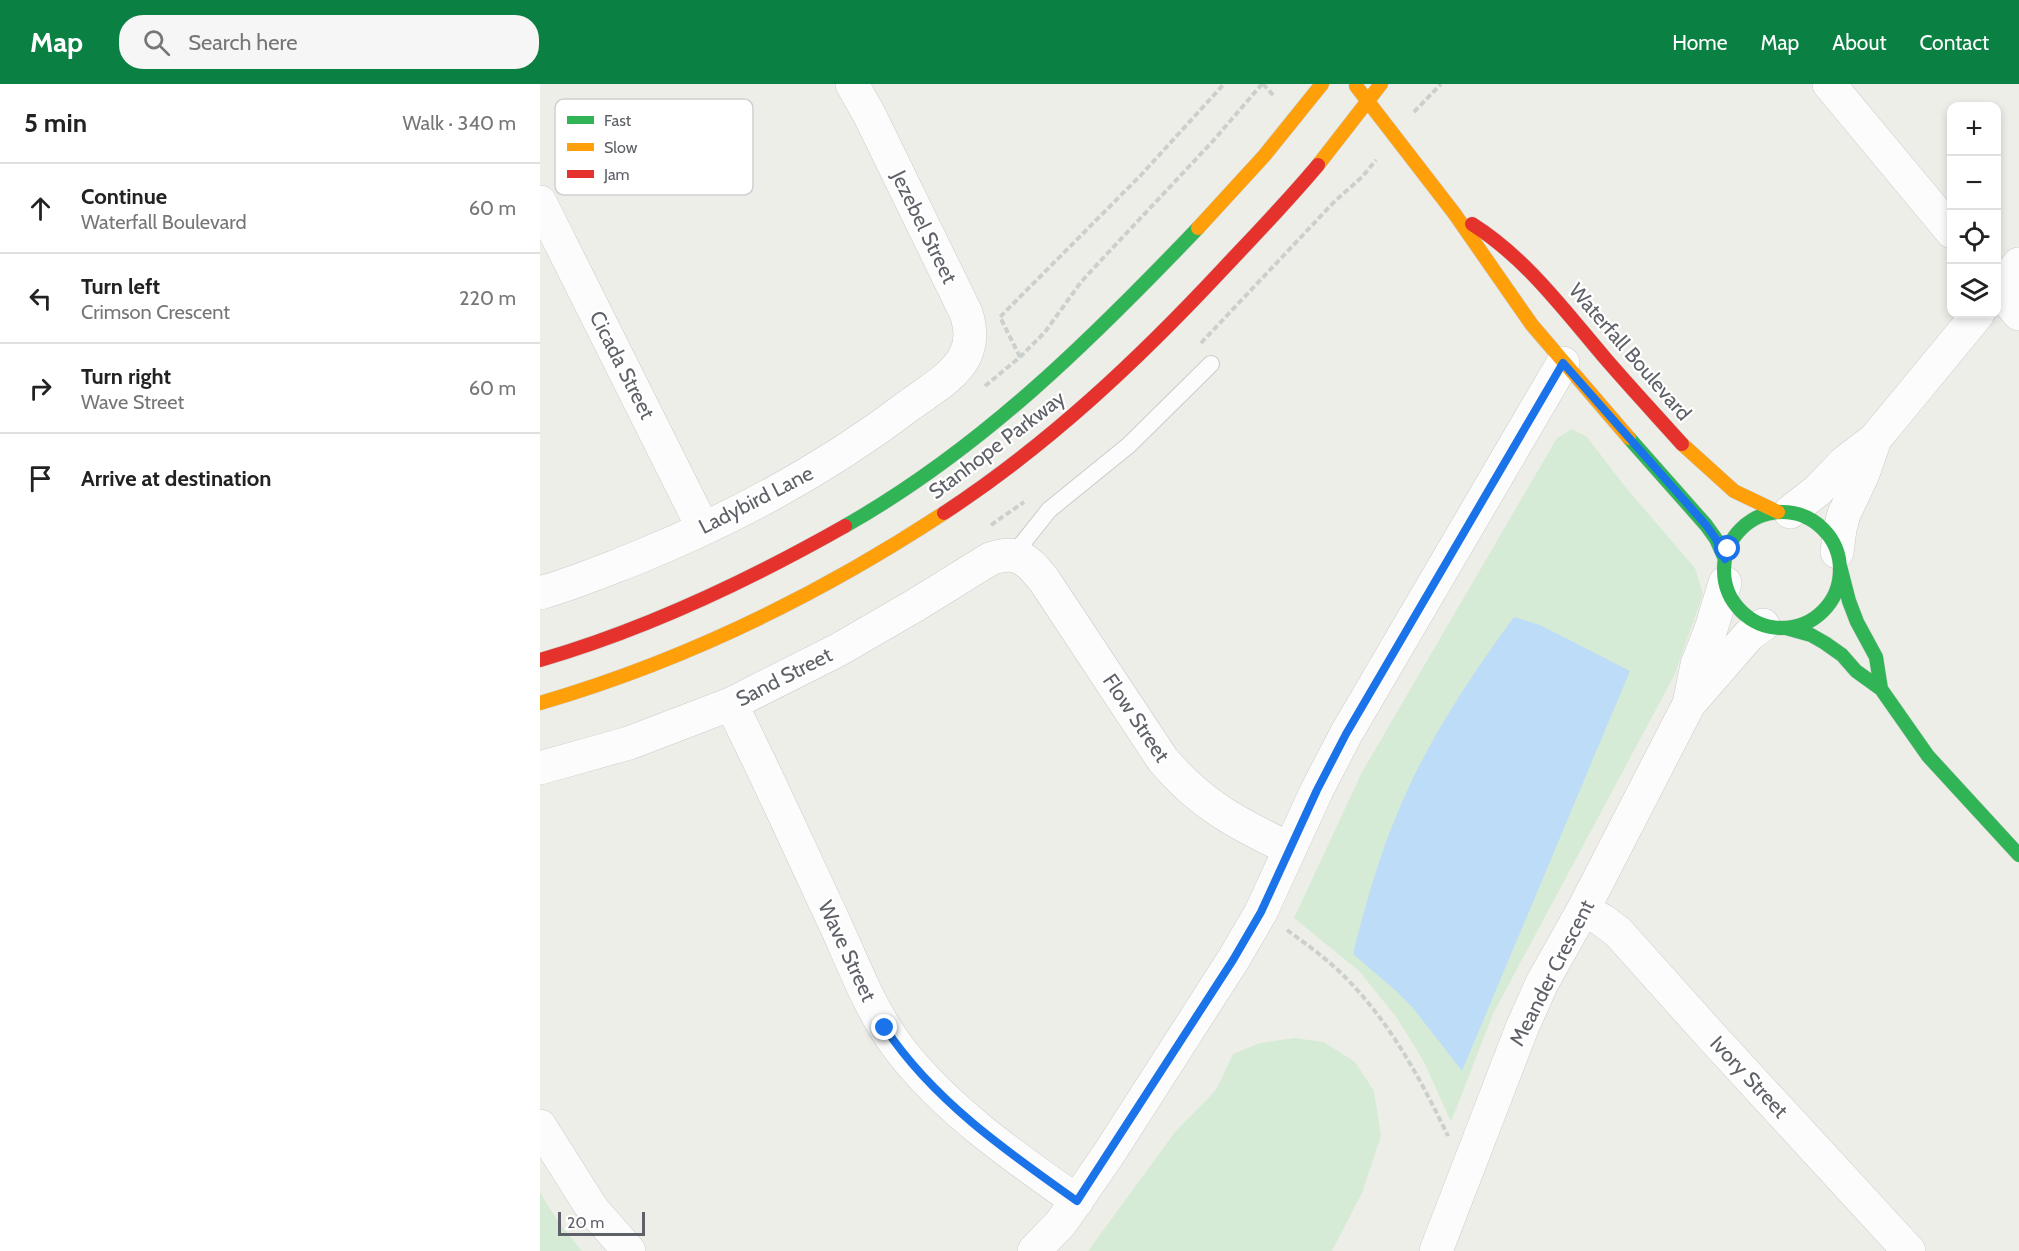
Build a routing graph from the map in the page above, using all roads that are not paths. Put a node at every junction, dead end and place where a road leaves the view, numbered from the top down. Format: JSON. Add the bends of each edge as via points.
{"nodes":[{"id":1,"x":852,"y":84,"type":"edge"},
{"id":2,"x":1322,"y":84,"type":"edge"},
{"id":3,"x":1354,"y":84,"type":"edge"},
{"id":4,"x":1381,"y":84,"type":"edge"},
{"id":5,"x":1829,"y":84,"type":"edge"},
{"id":6,"x":1368,"y":102,"type":"junction"},
{"id":7,"x":540,"y":202,"type":"edge"},
{"id":8,"x":1454,"y":213,"type":"junction"},
{"id":9,"x":1947,"y":226,"type":"edge"},
{"id":10,"x":2019,"y":264,"type":"edge"},
{"id":11,"x":2001,"y":285,"type":"edge"},
{"id":12,"x":2001,"y":301,"type":"edge"},
{"id":13,"x":2019,"y":314,"type":"edge"},
{"id":14,"x":1973,"y":318,"type":"edge"},
{"id":15,"x":1563,"y":363,"type":"junction"},
{"id":16,"x":1211,"y":364,"type":"dead end"},
{"id":17,"x":953,"y":372,"type":"joint"},
{"id":18,"x":1875,"y":439,"type":"junction"},
{"id":19,"x":1784,"y":512,"type":"junction"},
{"id":20,"x":703,"y":528,"type":"junction"},
{"id":21,"x":1014,"y":554,"type":"junction"},
{"id":22,"x":1838,"y":558,"type":"junction"},
{"id":23,"x":1725,"y":571,"type":"junction"},
{"id":24,"x":540,"y":593,"type":"edge"},
{"id":25,"x":1774,"y":626,"type":"junction"},
{"id":26,"x":540,"y":660,"type":"edge"},
{"id":27,"x":1881,"y":689,"type":"junction"},
{"id":28,"x":540,"y":702,"type":"edge"},
{"id":29,"x":730,"y":704,"type":"junction"},
{"id":30,"x":1689,"y":704,"type":"junction"},
{"id":31,"x":540,"y":768,"type":"edge"},
{"id":32,"x":1290,"y":849,"type":"junction"},
{"id":33,"x":2019,"y":855,"type":"edge"},
{"id":34,"x":1583,"y":910,"type":"junction"},
{"id":35,"x":540,"y":1126,"type":"edge"},
{"id":36,"x":1077,"y":1201,"type":"junction"},
{"id":37,"x":629,"y":1251,"type":"edge"},
{"id":38,"x":1034,"y":1251,"type":"edge"},
{"id":39,"x":1436,"y":1251,"type":"edge"},
{"id":40,"x":1909,"y":1251,"type":"edge"}],
"edges":[{"from":1,"to":17,"type":"street","name":"Jezebel Street","via":[[966,313],[971,328],[970,344]]},
{"from":2,"to":26,"type":"main road","name":"Stanhope Parkway","via":[[1245,178],[1113,316],[1004,417],[950,459],[842,529],[730,588],[630,631]]},
{"from":3,"to":6,"type":"main road","name":"Waterfall Boulevard"},
{"from":4,"to":6,"type":"main road","name":"Stanhope Parkway"},
{"from":5,"to":9,"type":"street"},
{"from":6,"to":8,"type":"main road","name":"Waterfall Boulevard"},
{"from":6,"to":28,"type":"main road","name":"Stanhope Parkway","via":[[1326,158],[1217,276],[1136,359],[1021,458],[887,549],[810,594],[649,666]]},
{"from":7,"to":20,"type":"street","name":"Cicada Street"},
{"from":8,"to":15,"type":"main road","name":"Waterfall Boulevard","via":[[1532,326]]},
{"from":8,"to":19,"type":"main road","name":"Waterfall Boulevard","via":[[1488,234],[1538,278],[1690,453],[1734,491]]},
{"from":10,"to":11,"type":"street"},
{"from":12,"to":13,"type":"street"},
{"from":14,"to":18,"type":"street"},
{"from":15,"to":23,"type":"main road","name":"Waterfall Boulevard","via":[[1706,525],[1716,539]]},
{"from":15,"to":32,"type":"street","via":[[1346,734]]},
{"from":16,"to":21,"type":"lane","via":[[1129,445],[1049,510]]},
{"from":17,"to":20,"type":"street","name":"Ladybird Lane","via":[[822,466],[757,504]]},
{"from":18,"to":19,"type":"street","via":[[1817,491]]},
{"from":18,"to":22,"type":"street","via":[[1844,514]]},
{"from":19,"to":22,"type":"main road","via":[[1820,525],[1833,542]]},
{"from":19,"to":23,"type":"main road","via":[[1758,517],[1740,530],[1728,549]]},
{"from":20,"to":24,"type":"street","name":"Ladybird Lane"},
{"from":21,"to":29,"type":"street","name":"Sand Street","via":[[990,559],[838,650]]},
{"from":21,"to":32,"type":"street","name":"Flow Street","via":[[1044,580],[1175,775],[1236,823]]},
{"from":22,"to":25,"type":"main road","via":[[1838,586],[1827,606],[1809,621]]},
{"from":22,"to":27,"type":"main road","via":[[1849,602],[1876,657]]},
{"from":23,"to":25,"type":"main road","via":[[1735,604],[1743,613]]},
{"from":23,"to":30,"type":"street","name":"Meander Crescent"},
{"from":25,"to":27,"type":"main road","via":[[1811,635],[1842,655]]},
{"from":25,"to":30,"type":"street","name":"Meander Crescent","via":[[1749,635]]},
{"from":27,"to":33,"type":"main road","via":[[1928,756]]},
{"from":29,"to":31,"type":"street","name":"Sand Street","via":[[629,742]]},
{"from":29,"to":36,"type":"street","name":"Wave Street","via":[[872,1005],[899,1048],[950,1104]]},
{"from":30,"to":34,"type":"street","name":"Meander Crescent"},
{"from":32,"to":36,"type":"street","via":[[1233,960]]},
{"from":34,"to":39,"type":"street","name":"Meander Crescent","via":[[1522,1028]]},
{"from":34,"to":40,"type":"street","name":"Ivory Street","via":[[1618,932]]},
{"from":35,"to":37,"type":"street","via":[[593,1210]]},
{"from":36,"to":38,"type":"street"}]}
